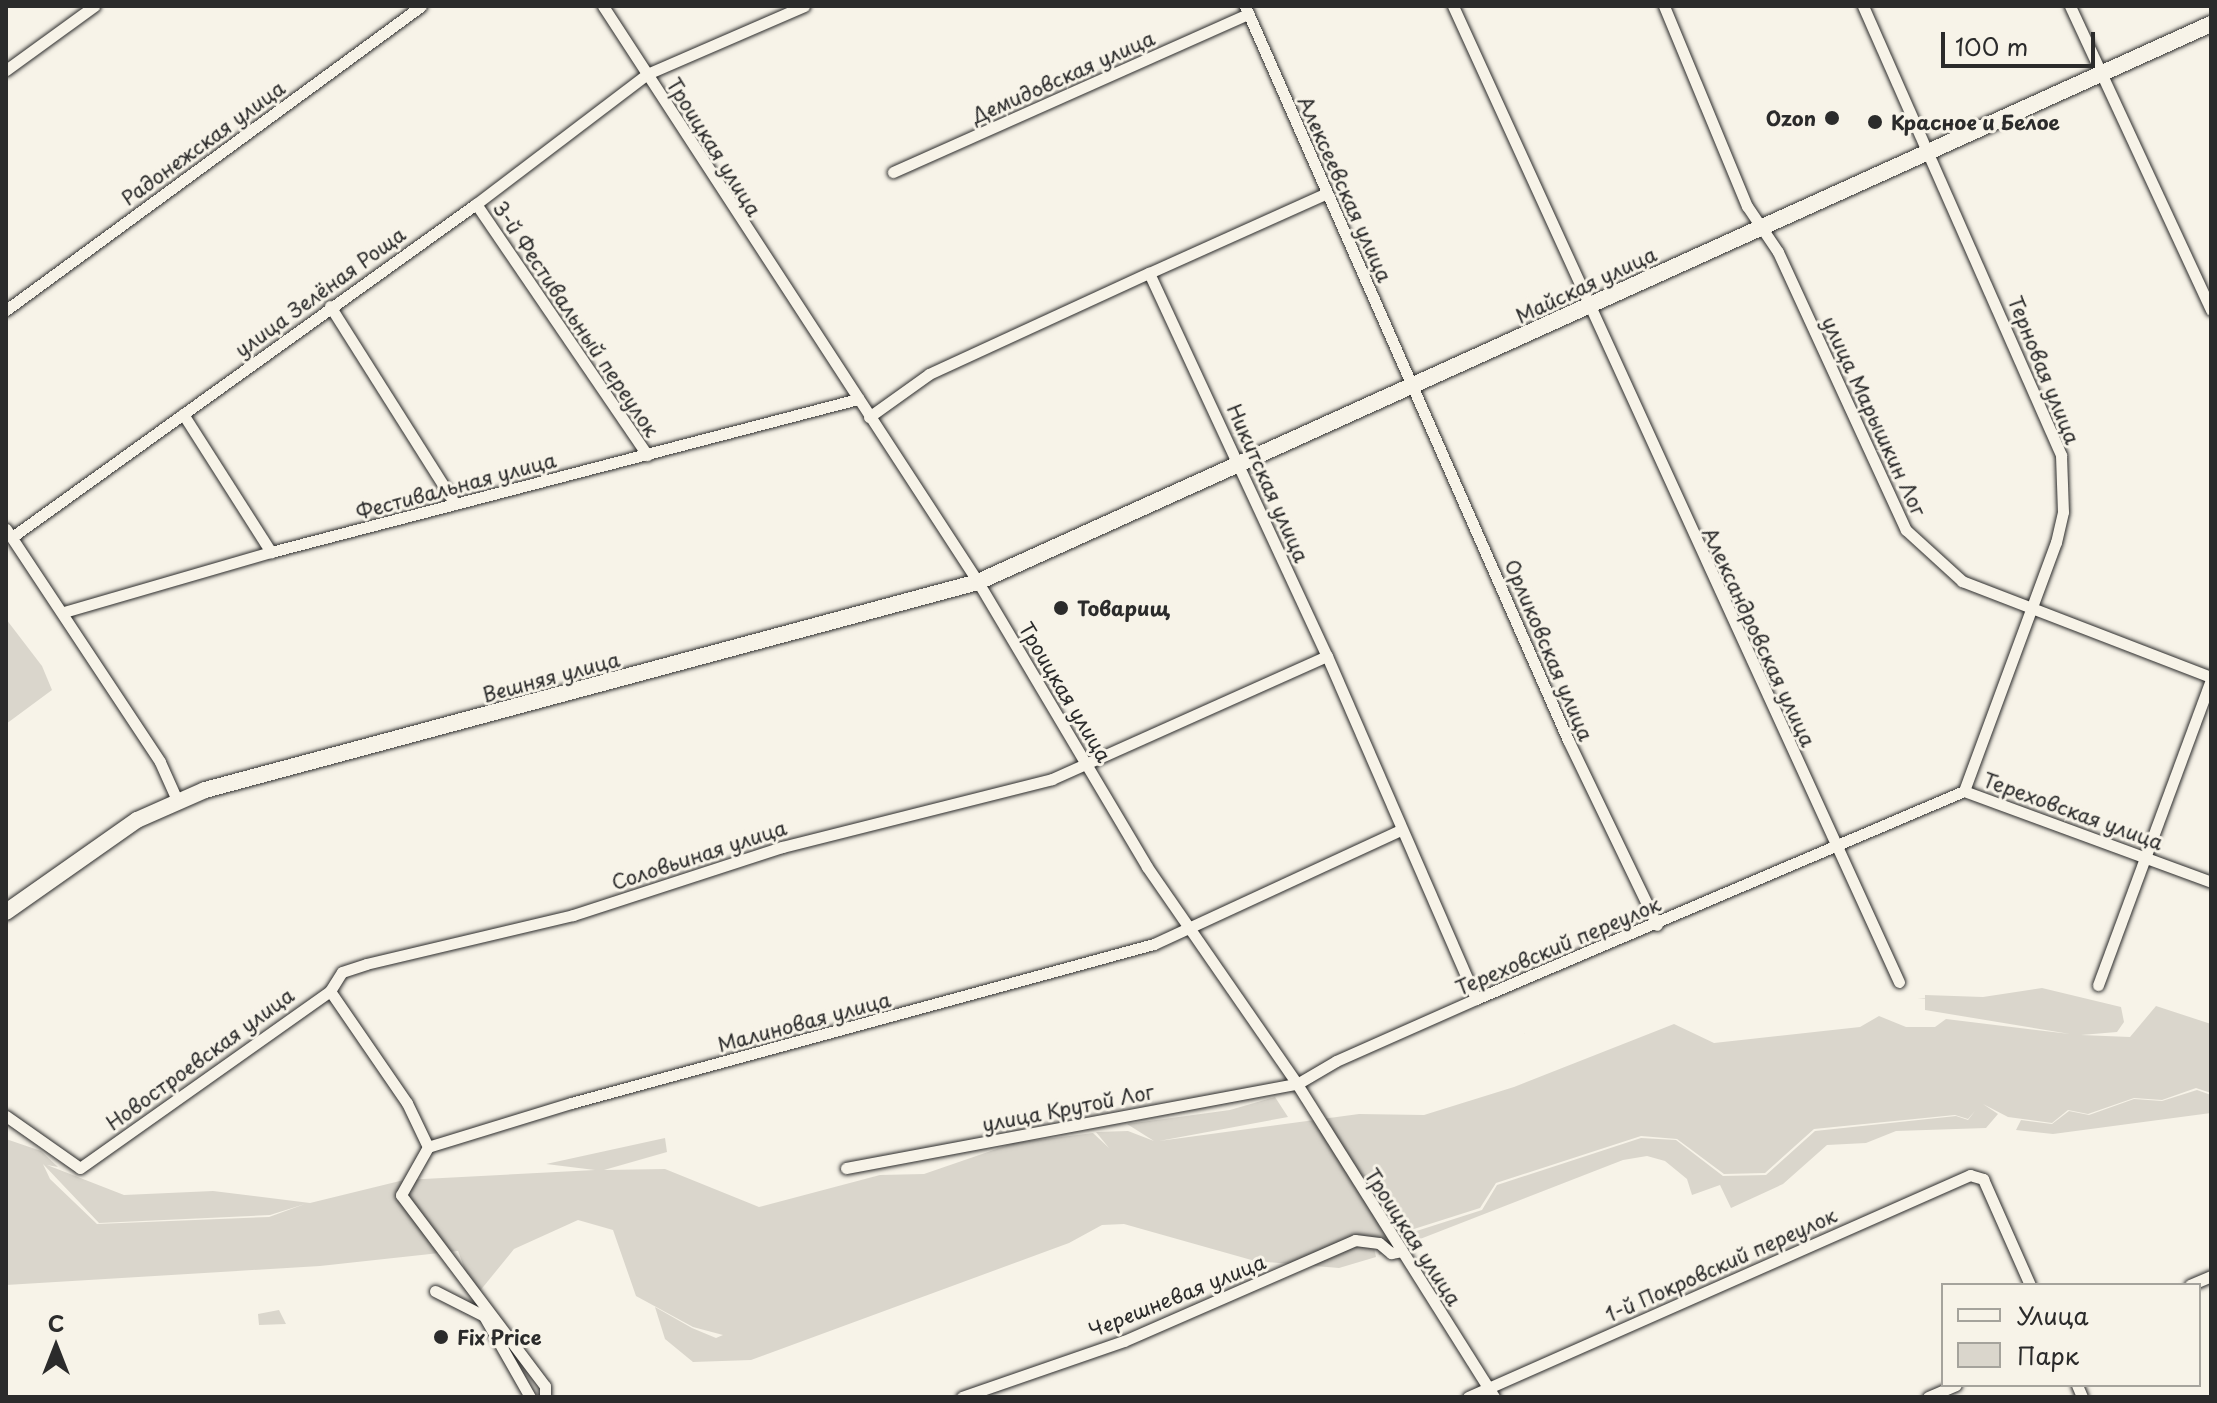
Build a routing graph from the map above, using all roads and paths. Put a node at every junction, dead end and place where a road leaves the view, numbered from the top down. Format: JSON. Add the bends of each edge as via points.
{"nodes":[{"id":1,"x":94,"y":6,"type":"edge"},
{"id":2,"x":421,"y":6,"type":"edge"},
{"id":3,"x":603,"y":6,"type":"edge"},
{"id":4,"x":804,"y":6,"type":"edge"},
{"id":5,"x":1453,"y":6,"type":"edge"},
{"id":6,"x":1664,"y":6,"type":"edge"},
{"id":7,"x":1863,"y":6,"type":"edge"},
{"id":8,"x":2070,"y":6,"type":"edge"},
{"id":9,"x":1246,"y":10,"type":"edge"},
{"id":10,"x":2211,"y":24,"type":"edge"},
{"id":11,"x":6,"y":70,"type":"edge"},
{"id":12,"x":647,"y":74,"type":"junction"},
{"id":13,"x":2102,"y":74,"type":"junction"},
{"id":14,"x":1931,"y":152,"type":"junction"},
{"id":15,"x":893,"y":172,"type":"dead end"},
{"id":16,"x":1325,"y":194,"type":"junction"},
{"id":17,"x":476,"y":204,"type":"junction"},
{"id":18,"x":1761,"y":227,"type":"junction"},
{"id":19,"x":1149,"y":273,"type":"junction"},
{"id":20,"x":330,"y":306,"type":"junction"},
{"id":21,"x":1588,"y":306,"type":"junction"},
{"id":22,"x":6,"y":310,"type":"edge"},
{"id":23,"x":2211,"y":310,"type":"edge"},
{"id":24,"x":1415,"y":385,"type":"junction"},
{"id":25,"x":858,"y":399,"type":"junction"},
{"id":26,"x":183,"y":414,"type":"junction"},
{"id":27,"x":869,"y":417,"type":"junction"},
{"id":28,"x":647,"y":455,"type":"junction"},
{"id":29,"x":1241,"y":465,"type":"junction"},
{"id":30,"x":455,"y":504,"type":"junction"},
{"id":31,"x":9,"y":533,"type":"edge"},
{"id":32,"x":271,"y":552,"type":"junction"},
{"id":33,"x":978,"y":582,"type":"junction"},
{"id":34,"x":2031,"y":610,"type":"junction"},
{"id":35,"x":64,"y":612,"type":"junction"},
{"id":36,"x":1327,"y":656,"type":"junction"},
{"id":37,"x":2211,"y":678,"type":"edge"},
{"id":38,"x":1088,"y":764,"type":"junction"},
{"id":39,"x":1964,"y":791,"type":"junction"},
{"id":40,"x":177,"y":800,"type":"junction"},
{"id":41,"x":1401,"y":830,"type":"junction"},
{"id":42,"x":1835,"y":845,"type":"junction"},
{"id":43,"x":2146,"y":856,"type":"junction"},
{"id":44,"x":2211,"y":882,"type":"edge"},
{"id":45,"x":6,"y":912,"type":"edge"},
{"id":46,"x":1657,"y":925,"type":"junction"},
{"id":47,"x":1187,"y":927,"type":"junction"},
{"id":48,"x":1899,"y":982,"type":"dead end"},
{"id":49,"x":2098,"y":985,"type":"dead end"},
{"id":50,"x":330,"y":991,"type":"junction"},
{"id":51,"x":1476,"y":999,"type":"junction"},
{"id":52,"x":1297,"y":1084,"type":"junction"},
{"id":53,"x":6,"y":1116,"type":"edge"},
{"id":54,"x":428,"y":1147,"type":"junction"},
{"id":55,"x":846,"y":1168,"type":"dead end"},
{"id":56,"x":1402,"y":1251,"type":"junction"},
{"id":57,"x":2029,"y":1283,"type":"edge"},
{"id":58,"x":435,"y":1291,"type":"dead end"},
{"id":59,"x":1951,"y":1387,"type":"edge"},
{"id":60,"x":1491,"y":1393,"type":"edge"},
{"id":61,"x":530,"y":1397,"type":"edge"},
{"id":62,"x":545,"y":1397,"type":"edge"},
{"id":63,"x":962,"y":1397,"type":"edge"},
{"id":64,"x":1468,"y":1397,"type":"edge"},
{"id":65,"x":1928,"y":1397,"type":"edge"}],
"edges":[{"from":1,"to":11,"type":"street"},
{"from":2,"to":22,"type":"street","name":"Радонежская улица"},
{"from":3,"to":12,"type":"street","name":"Троицкая улица"},
{"from":4,"to":12,"type":"street","name":"улица Зелёная Роща"},
{"from":5,"to":21,"type":"street","name":"Александровская улица"},
{"from":6,"to":18,"type":"street","name":"улица Марышкин Лог","via":[[1747,206]]},
{"from":7,"to":14,"type":"street","name":"Терновая улица"},
{"from":8,"to":13,"type":"street"},
{"from":9,"to":15,"type":"street","name":"Демидовская улица"},
{"from":9,"to":16,"type":"street","name":"Алексеевская улица"},
{"from":10,"to":13,"type":"street","name":"Майская улица"},
{"from":12,"to":17,"type":"street","name":"улица Зелёная Роща"},
{"from":12,"to":25,"type":"street","name":"Троицкая улица"},
{"from":13,"to":14,"type":"street","name":"Майская улица"},
{"from":13,"to":23,"type":"street"},
{"from":14,"to":18,"type":"street","name":"Майская улица"},
{"from":14,"to":34,"type":"street","name":"Терновая улица","via":[[2061,455],[2063,512]]},
{"from":16,"to":19,"type":"street"},
{"from":16,"to":24,"type":"street","name":"Алексеевская улица"},
{"from":17,"to":20,"type":"street","name":"улица Зелёная Роща"},
{"from":17,"to":28,"type":"street","name":"3-й Фестивальный переулок"},
{"from":18,"to":21,"type":"street","name":"Майская улица"},
{"from":18,"to":34,"type":"street","name":"улица Марышкин Лог","via":[[1778,252],[1906,530],[1962,581]]},
{"from":19,"to":27,"type":"street","via":[[929,374]]},
{"from":19,"to":29,"type":"street","name":"Никитская улица"},
{"from":20,"to":26,"type":"street","name":"улица Зелёная Роща"},
{"from":20,"to":30,"type":"street"},
{"from":21,"to":24,"type":"street","name":"Майская улица"},
{"from":21,"to":42,"type":"street","name":"Александровская улица"},
{"from":24,"to":29,"type":"street","name":"Майская улица"},
{"from":24,"to":46,"type":"street","name":"Орликовская улица","via":[[1568,740]]},
{"from":25,"to":27,"type":"street","name":"Троицкая улица"},
{"from":25,"to":28,"type":"street","name":"Фестивальная улица"},
{"from":26,"to":31,"type":"street","name":"улица Зелёная Роща"},
{"from":26,"to":32,"type":"street"},
{"from":27,"to":33,"type":"street","name":"Троицкая улица"},
{"from":28,"to":30,"type":"street","name":"Фестивальная улица"},
{"from":29,"to":33,"type":"street","name":"Майская улица"},
{"from":29,"to":36,"type":"street","name":"Никитская улица"},
{"from":30,"to":32,"type":"street","name":"Фестивальная улица"},
{"from":31,"to":35,"type":"street"},
{"from":32,"to":35,"type":"street","name":"Фестивальная улица"},
{"from":33,"to":38,"type":"street","name":"Троицкая улица"},
{"from":33,"to":40,"type":"street","name":"Вешняя улица"},
{"from":34,"to":37,"type":"street","name":"улица Марышкин Лог"},
{"from":34,"to":39,"type":"street","name":"Терновая улица"},
{"from":35,"to":40,"type":"street","via":[[160,762]]},
{"from":36,"to":38,"type":"street","name":"Соловьиная улица"},
{"from":36,"to":41,"type":"street","name":"Никитская улица"},
{"from":37,"to":43,"type":"street"},
{"from":38,"to":47,"type":"street","name":"Троицкая улица"},
{"from":38,"to":50,"type":"street","name":"Соловьиная улица","via":[[997,795],[713,867],[573,915],[366,964],[342,972]]},
{"from":39,"to":42,"type":"street","name":"Тереховская улица"},
{"from":39,"to":43,"type":"street","name":"Тереховская улица"},
{"from":40,"to":45,"type":"street","name":"Вешняя улица","via":[[137,820]]},
{"from":41,"to":47,"type":"street","name":"Малиновая улица"},
{"from":41,"to":51,"type":"street","name":"Никитская улица"},
{"from":42,"to":46,"type":"street","name":"Тереховский переулок"},
{"from":42,"to":48,"type":"street","name":"Александровская улица"},
{"from":43,"to":44,"type":"street","name":"Тереховская улица"},
{"from":43,"to":49,"type":"street"},
{"from":46,"to":51,"type":"street","name":"Тереховский переулок"},
{"from":47,"to":52,"type":"street","name":"Троицкая улица"},
{"from":47,"to":54,"type":"street","name":"Малиновая улица","via":[[1108,959],[801,1039]]},
{"from":50,"to":53,"type":"street","name":"Новостроевская улица","via":[[80,1168]]},
{"from":50,"to":54,"type":"street","via":[[407,1103]]},
{"from":51,"to":52,"type":"street","name":"Тереховский переулок","via":[[1336,1061]]},
{"from":52,"to":55,"type":"street","name":"улица Крутой Лог"},
{"from":52,"to":56,"type":"street","name":"Троицкая улица"},
{"from":54,"to":62,"type":"street","via":[[401,1195],[545,1386]]},
{"from":56,"to":60,"type":"street","name":"Троицкая улица"},
{"from":56,"to":63,"type":"street","name":"Черешневая улица","via":[[1391,1253],[1379,1243],[1355,1240],[1124,1341]]},
{"from":57,"to":60,"type":"street","name":"1-й Покровский переулок","via":[[1983,1179],[1970,1175]]},
{"from":58,"to":61,"type":"street","via":[[484,1316]]},
{"from":59,"to":65,"type":"street"},
{"from":60,"to":64,"type":"street","name":"1-й Покровский переулок"}]}
